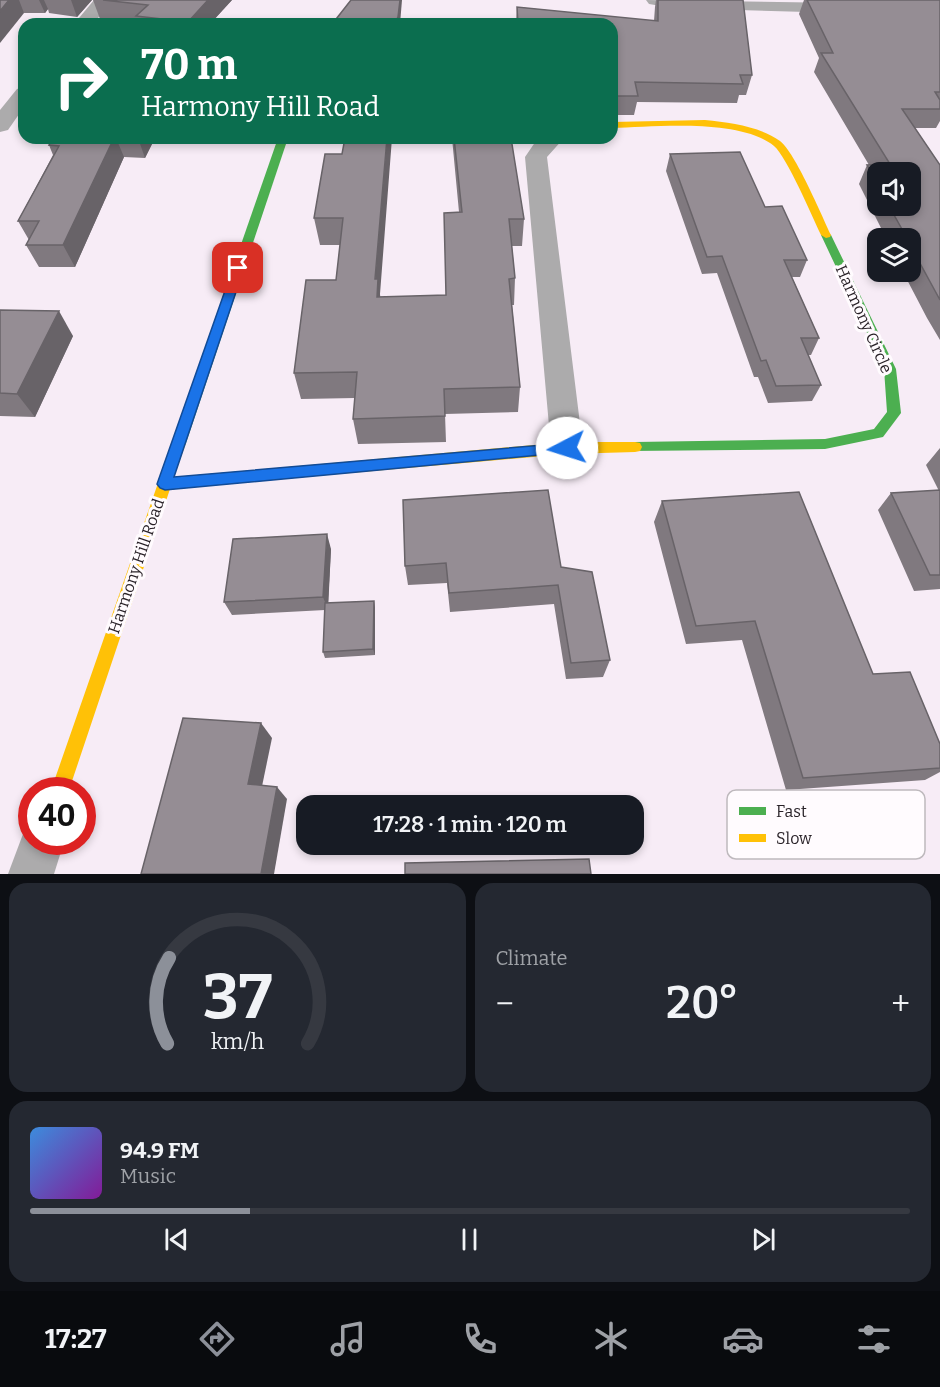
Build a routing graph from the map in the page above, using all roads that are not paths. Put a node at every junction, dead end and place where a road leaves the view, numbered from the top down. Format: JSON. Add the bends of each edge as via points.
{"nodes":[{"id":1,"x":104,"y":0,"type":"edge"},
{"id":2,"x":655,"y":0,"type":"edge"},
{"id":3,"x":859,"y":8,"type":"edge"},
{"id":4,"x":88,"y":18,"type":"edge"},
{"id":5,"x":18,"y":101,"type":"edge"},
{"id":6,"x":0,"y":125,"type":"edge"},
{"id":7,"x":618,"y":125,"type":"edge"},
{"id":8,"x":281,"y":144,"type":"edge"},
{"id":9,"x":545,"y":144,"type":"edge"},
{"id":10,"x":567,"y":448,"type":"junction"},
{"id":11,"x":165,"y":484,"type":"junction"},
{"id":12,"x":64,"y":777,"type":"edge"},
{"id":13,"x":38,"y":855,"type":"edge"},
{"id":14,"x":31,"y":874,"type":"edge"}],
"edges":[{"from":1,"to":4,"type":"street"},
{"from":2,"to":3,"type":"street"},
{"from":5,"to":6,"type":"street"},
{"from":7,"to":10,"type":"street","name":"Harmony Circle","via":[[705,123],[744,128],[778,144],[794,169],[890,369],[894,413],[878,433],[825,444]]},
{"from":8,"to":11,"type":"street","name":"Harmony Hill Road"},
{"from":9,"to":10,"type":"street","via":[[536,158]]},
{"from":10,"to":11,"type":"street","name":"Harmony Circle"},
{"from":11,"to":12,"type":"street","name":"Harmony Hill Road"},
{"from":13,"to":14,"type":"street"}]}
